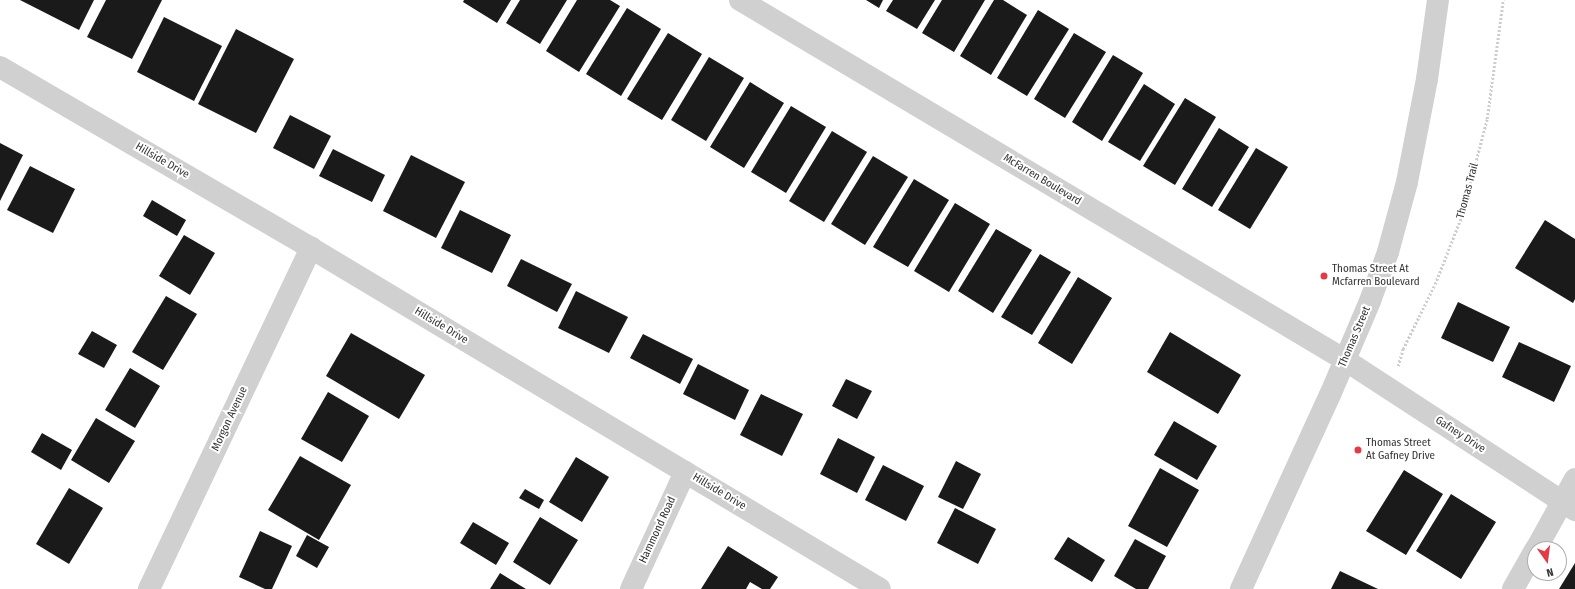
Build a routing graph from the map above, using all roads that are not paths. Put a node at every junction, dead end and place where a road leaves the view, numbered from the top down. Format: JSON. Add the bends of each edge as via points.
{"nodes":[{"id":1,"x":740,"y":0,"type":"edge"},
{"id":2,"x":1438,"y":0,"type":"edge"},
{"id":3,"x":0,"y":67,"type":"edge"},
{"id":4,"x":311,"y":248,"type":"junction"},
{"id":5,"x":1345,"y":360,"type":"junction"},
{"id":6,"x":685,"y":472,"type":"junction"},
{"id":7,"x":1575,"y":479,"type":"edge"},
{"id":8,"x":1569,"y":506,"type":"edge"},
{"id":9,"x":1542,"y":541,"type":"edge"},
{"id":10,"x":1527,"y":564,"type":"edge"},
{"id":11,"x":149,"y":589,"type":"edge"},
{"id":12,"x":631,"y":589,"type":"edge"},
{"id":13,"x":880,"y":589,"type":"edge"},
{"id":14,"x":1241,"y":589,"type":"edge"},
{"id":15,"x":1513,"y":589,"type":"edge"}],
"edges":[{"from":1,"to":5,"type":"street","name":"McFarren Boulevard"},
{"from":2,"to":5,"type":"street","name":"Thomas Street","via":[[1427,78],[1406,186],[1388,252]]},
{"from":3,"to":4,"type":"street","name":"Hillside Drive"},
{"from":4,"to":6,"type":"street","name":"Hillside Drive"},
{"from":4,"to":11,"type":"street","name":"Morgon Avenue"},
{"from":5,"to":8,"type":"street","name":"Gafney Drive"},
{"from":5,"to":14,"type":"street","name":"Thomas Street"},
{"from":6,"to":12,"type":"street","name":"Hammond Road"},
{"from":6,"to":13,"type":"street","name":"Hillside Drive"},
{"from":7,"to":8,"type":"street"},
{"from":8,"to":9,"type":"street"},
{"from":10,"to":15,"type":"street"}]}
